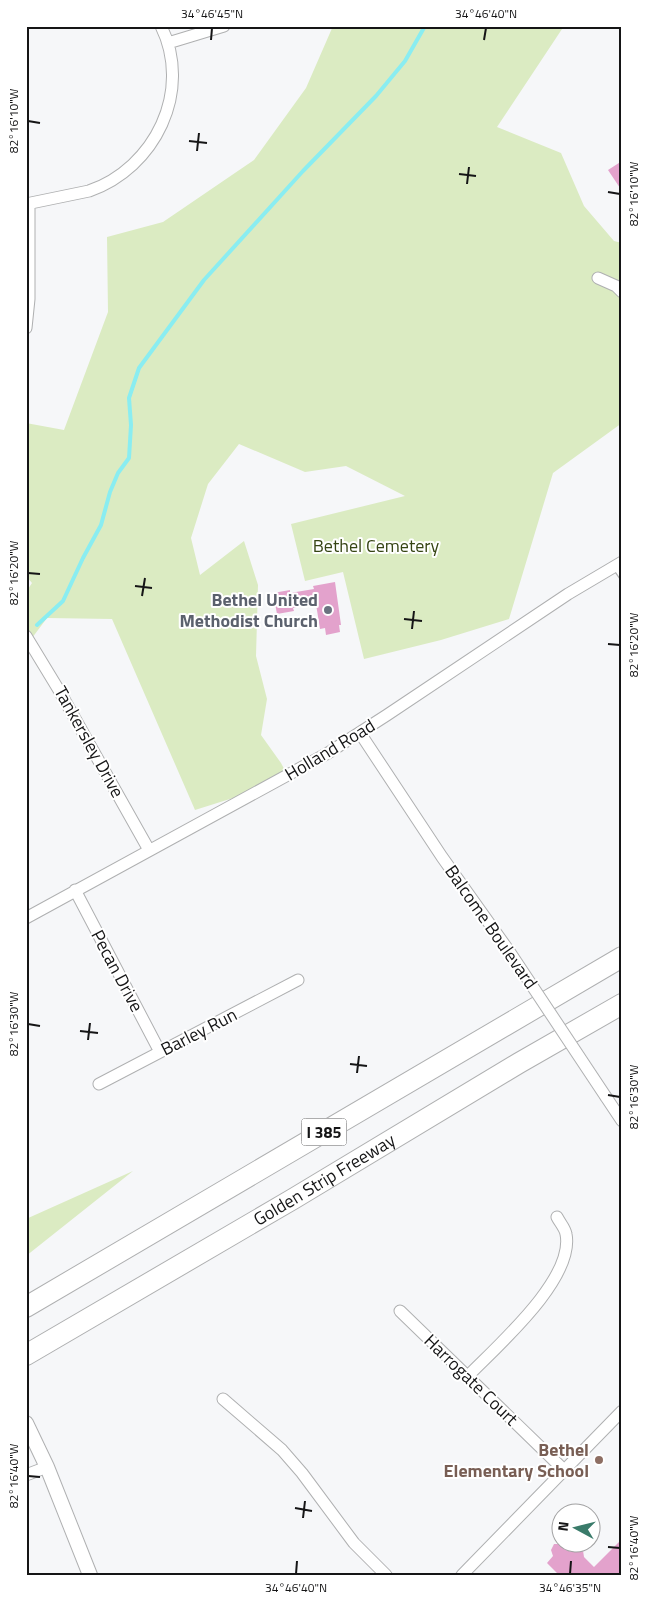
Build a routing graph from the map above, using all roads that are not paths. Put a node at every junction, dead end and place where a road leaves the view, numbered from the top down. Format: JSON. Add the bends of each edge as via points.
{"nodes":[{"id":1,"x":161,"y":26,"type":"edge"},
{"id":2,"x":224,"y":26,"type":"edge"},
{"id":3,"x":168,"y":43,"type":"junction"},
{"id":4,"x":28,"y":204,"type":"edge"},
{"id":5,"x":598,"y":278,"type":"dead end"},
{"id":6,"x":622,"y":292,"type":"edge"},
{"id":7,"x":26,"y":328,"type":"edge"},
{"id":8,"x":619,"y":564,"type":"edge"},
{"id":9,"x":622,"y":576,"type":"edge"},
{"id":10,"x":26,"y":636,"type":"edge"},
{"id":11,"x":360,"y":733,"type":"junction"},
{"id":12,"x":149,"y":850,"type":"junction"},
{"id":13,"x":75,"y":890,"type":"junction"},
{"id":14,"x":26,"y":918,"type":"edge"},
{"id":15,"x":622,"y":957,"type":"edge"},
{"id":16,"x":298,"y":980,"type":"dead end"},
{"id":17,"x":622,"y":1004,"type":"edge"},
{"id":18,"x":160,"y":1052,"type":"junction"},
{"id":19,"x":99,"y":1084,"type":"dead end"},
{"id":20,"x":622,"y":1121,"type":"edge"},
{"id":21,"x":557,"y":1217,"type":"dead end"},
{"id":22,"x":26,"y":1307,"type":"edge"},
{"id":23,"x":400,"y":1311,"type":"dead end"},
{"id":24,"x":26,"y":1355,"type":"edge"},
{"id":25,"x":467,"y":1377,"type":"junction"},
{"id":26,"x":222,"y":1399,"type":"dead end"},
{"id":27,"x":622,"y":1411,"type":"edge"},
{"id":28,"x":26,"y":1423,"type":"edge"},
{"id":29,"x":46,"y":1468,"type":"junction"},
{"id":30,"x":564,"y":1470,"type":"junction"},
{"id":31,"x":26,"y":1476,"type":"edge"},
{"id":32,"x":90,"y":1575,"type":"edge"},
{"id":33,"x":386,"y":1575,"type":"edge"},
{"id":34,"x":462,"y":1575,"type":"edge"}],
"edges":[{"from":1,"to":3,"type":"street"},
{"from":2,"to":3,"type":"street"},
{"from":3,"to":4,"type":"street","via":[[171,97],[161,128],[144,154],[124,173],[99,188]]},
{"from":4,"to":7,"type":"street","via":[[29,299]]},
{"from":5,"to":6,"type":"street"},
{"from":8,"to":9,"type":"lane"},
{"from":8,"to":11,"type":"street","name":"Holland Road","via":[[568,594]]},
{"from":10,"to":12,"type":"street","name":"Tankersley Drive"},
{"from":11,"to":12,"type":"street","name":"Holland Road","via":[[286,777]]},
{"from":11,"to":20,"type":"street","name":"Balcome Boulevard","bridge":true},
{"from":12,"to":13,"type":"street","name":"Holland Road"},
{"from":13,"to":14,"type":"street","name":"Holland Road"},
{"from":13,"to":18,"type":"street","name":"Pecan Drive"},
{"from":15,"to":22,"type":"highway","number":"I 385"},
{"from":16,"to":18,"type":"street","name":"Barley Run"},
{"from":17,"to":24,"type":"highway","name":"Golden Strip Freeway","number":"I 385"},
{"from":18,"to":19,"type":"street","name":"Barley Run"},
{"from":21,"to":25,"type":"street","via":[[566,1232],[566,1240],[552,1284],[530,1312]]},
{"from":23,"to":25,"type":"street","name":"Harrogate Court"},
{"from":25,"to":30,"type":"street","name":"Harrogate Court"},
{"from":26,"to":33,"type":"street","via":[[282,1450],[354,1543]]},
{"from":27,"to":30,"type":"street"},
{"from":28,"to":29,"type":"street"},
{"from":29,"to":31,"type":"street"},
{"from":29,"to":32,"type":"street"},
{"from":30,"to":34,"type":"street"}]}
